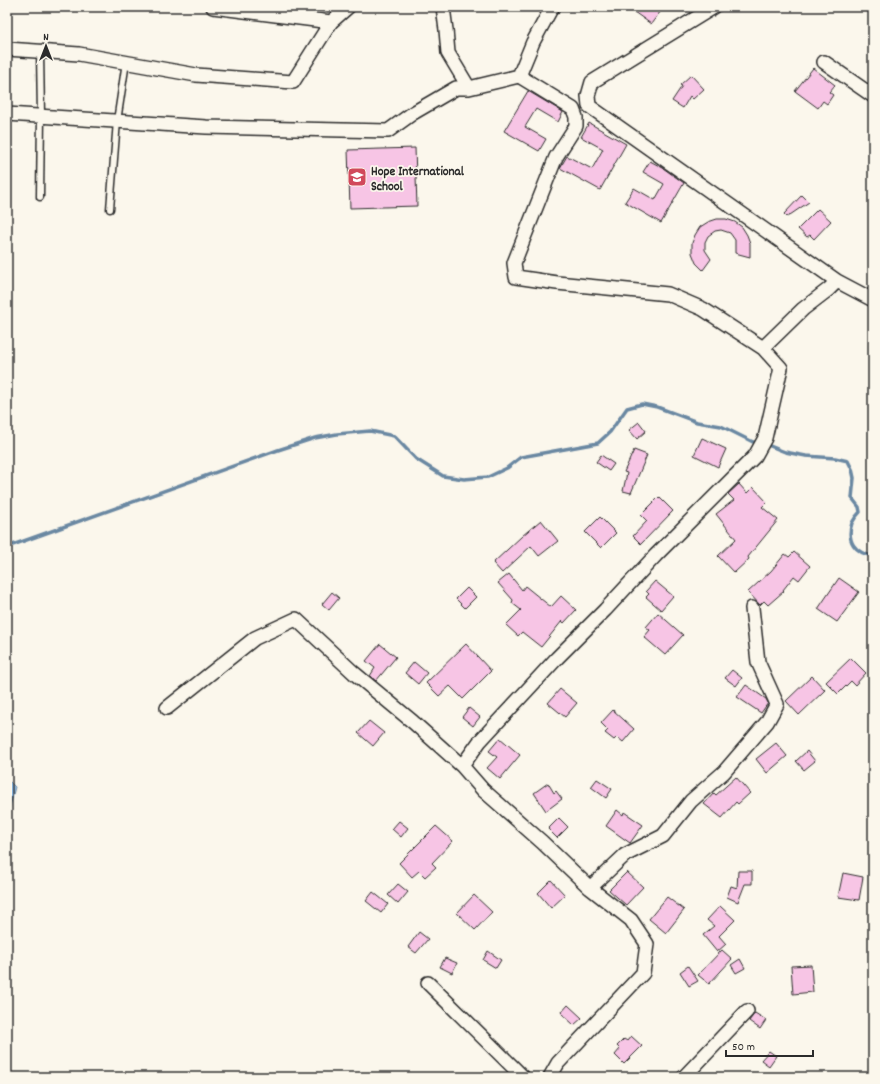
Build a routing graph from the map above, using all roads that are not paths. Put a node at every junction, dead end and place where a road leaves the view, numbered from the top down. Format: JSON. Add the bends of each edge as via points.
{"nodes":[{"id":1,"x":213,"y":7,"type":"edge"},
{"id":2,"x":348,"y":7,"type":"edge"},
{"id":3,"x":443,"y":7,"type":"edge"},
{"id":4,"x":553,"y":7,"type":"edge"},
{"id":5,"x":714,"y":7,"type":"edge"},
{"id":6,"x":331,"y":22,"type":"junction"},
{"id":7,"x":7,"y":49,"type":"edge"},
{"id":8,"x":40,"y":51,"type":"junction"},
{"id":9,"x":126,"y":62,"type":"junction"},
{"id":10,"x":824,"y":62,"type":"dead end"},
{"id":11,"x":519,"y":76,"type":"junction"},
{"id":12,"x":469,"y":88,"type":"junction"},
{"id":13,"x":873,"y":96,"type":"edge"},
{"id":14,"x":7,"y":114,"type":"edge"},
{"id":15,"x":41,"y":116,"type":"junction"},
{"id":16,"x":117,"y":121,"type":"junction"},
{"id":17,"x":40,"y":197,"type":"dead end"},
{"id":18,"x":110,"y":209,"type":"dead end"},
{"id":19,"x":836,"y":281,"type":"junction"},
{"id":20,"x":873,"y":300,"type":"edge"},
{"id":21,"x":763,"y":348,"type":"junction"},
{"id":22,"x":752,"y":608,"type":"dead end"},
{"id":23,"x":167,"y":708,"type":"dead end"},
{"id":24,"x":462,"y":766,"type":"junction"},
{"id":25,"x":590,"y":888,"type":"junction"},
{"id":26,"x":428,"y":983,"type":"dead end"},
{"id":27,"x":747,"y":1011,"type":"dead end"},
{"id":28,"x":523,"y":1077,"type":"edge"},
{"id":29,"x":550,"y":1077,"type":"edge"},
{"id":30,"x":684,"y":1077,"type":"edge"}],
"edges":[{"from":1,"to":6,"type":"street"},
{"from":2,"to":6,"type":"street"},
{"from":3,"to":12,"type":"street","via":[[448,53]]},
{"from":4,"to":11,"type":"street","via":[[533,42]]},
{"from":5,"to":19,"type":"street","via":[[592,82],[588,106]]},
{"from":6,"to":9,"type":"street","via":[[293,82],[196,75]]},
{"from":7,"to":8,"type":"street"},
{"from":8,"to":9,"type":"street"},
{"from":8,"to":15,"type":"lane"},
{"from":9,"to":16,"type":"lane"},
{"from":10,"to":13,"type":"street"},
{"from":11,"to":12,"type":"street"},
{"from":11,"to":21,"type":"street","via":[[573,109],[576,126],[556,157],[514,263],[516,277],[668,294],[703,309]]},
{"from":12,"to":16,"type":"street","via":[[456,88],[413,112],[388,131],[206,127]]},
{"from":14,"to":15,"type":"street"},
{"from":15,"to":16,"type":"street"},
{"from":15,"to":17,"type":"lane"},
{"from":16,"to":18,"type":"lane"},
{"from":19,"to":20,"type":"street"},
{"from":19,"to":21,"type":"street"},
{"from":21,"to":24,"type":"street","via":[[781,368],[765,438],[755,456],[557,658],[480,741]]},
{"from":22,"to":25,"type":"street","via":[[758,662],[777,704],[767,722],[724,772],[691,801],[663,836],[625,855]]},
{"from":23,"to":24,"type":"street","via":[[255,638],[296,620]]},
{"from":24,"to":25,"type":"street","via":[[483,790]]},
{"from":25,"to":29,"type":"street","via":[[631,920],[647,944],[643,973],[558,1063]]},
{"from":26,"to":28,"type":"street"},
{"from":27,"to":30,"type":"street"}]}
